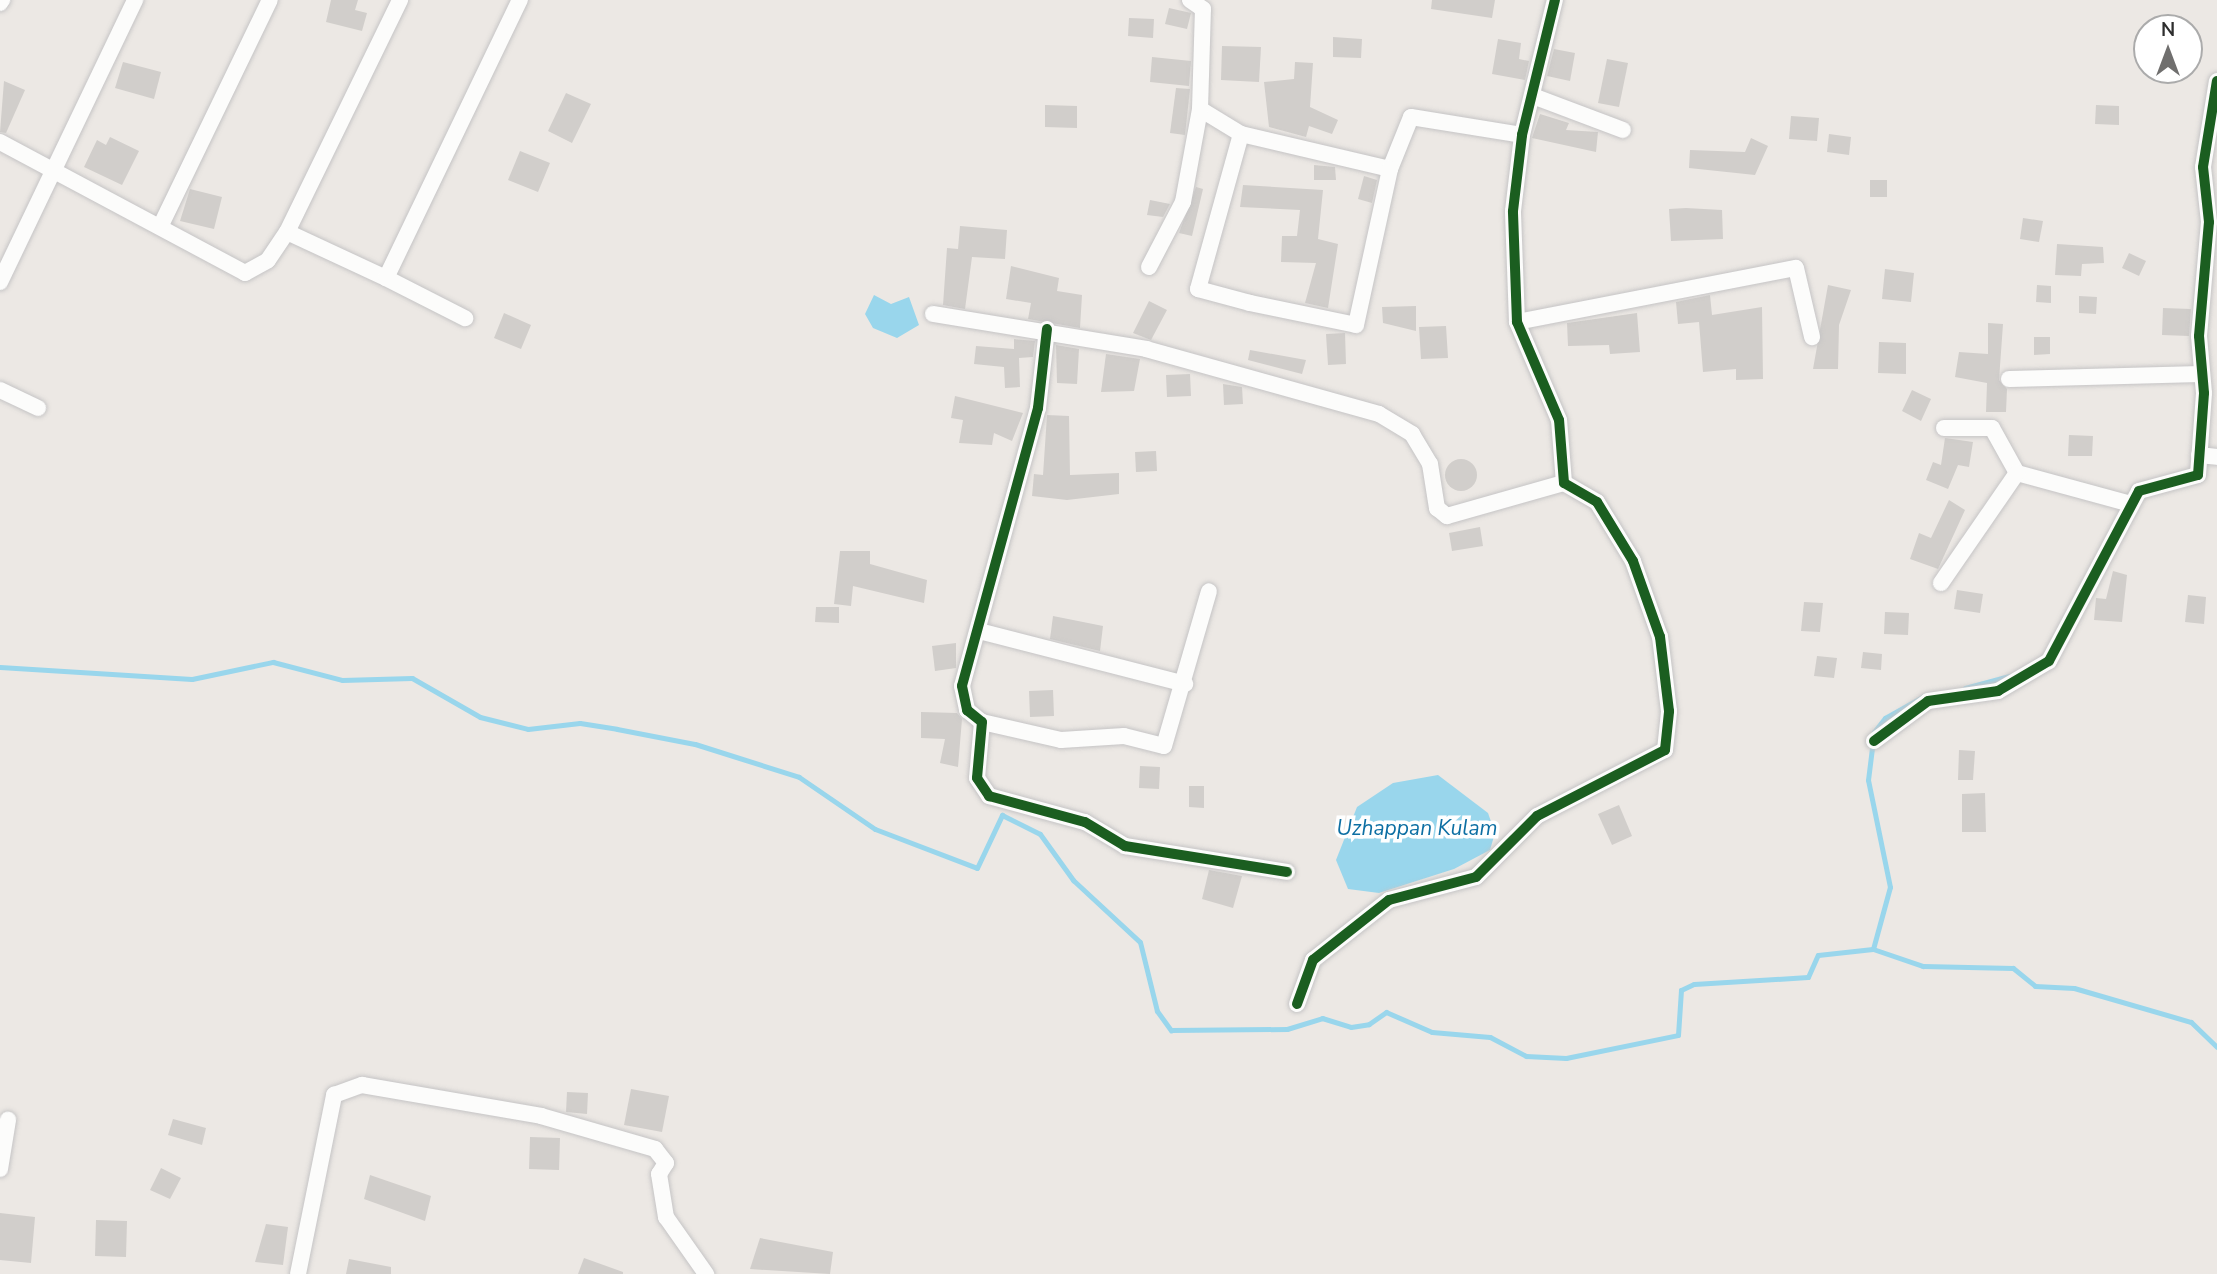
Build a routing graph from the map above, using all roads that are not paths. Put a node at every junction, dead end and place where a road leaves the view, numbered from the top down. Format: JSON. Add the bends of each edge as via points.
{"nodes":[{"id":1,"x":135,"y":0,"type":"edge"},
{"id":2,"x":270,"y":0,"type":"edge"},
{"id":3,"x":400,"y":0,"type":"edge"},
{"id":4,"x":520,"y":0,"type":"edge"},
{"id":5,"x":1190,"y":0,"type":"edge"},
{"id":6,"x":1555,"y":0,"type":"edge"},
{"id":7,"x":2217,"y":81,"type":"edge"},
{"id":8,"x":1533,"y":96,"type":"junction"},
{"id":9,"x":1200,"y":109,"type":"junction"},
{"id":10,"x":1623,"y":130,"type":"dead end"},
{"id":11,"x":1241,"y":134,"type":"junction"},
{"id":12,"x":1522,"y":135,"type":"junction"},
{"id":13,"x":0,"y":142,"type":"edge"},
{"id":14,"x":1390,"y":169,"type":"junction"},
{"id":15,"x":53,"y":170,"type":"junction"},
{"id":16,"x":161,"y":225,"type":"junction"},
{"id":17,"x":287,"y":232,"type":"junction"},
{"id":18,"x":1149,"y":267,"type":"dead end"},
{"id":19,"x":386,"y":278,"type":"junction"},
{"id":20,"x":0,"y":282,"type":"edge"},
{"id":21,"x":933,"y":314,"type":"dead end"},
{"id":22,"x":465,"y":318,"type":"dead end"},
{"id":23,"x":1517,"y":322,"type":"junction"},
{"id":24,"x":1047,"y":329,"type":"junction"},
{"id":25,"x":1812,"y":337,"type":"dead end"},
{"id":26,"x":2203,"y":374,"type":"junction"},
{"id":27,"x":2009,"y":379,"type":"dead end"},
{"id":28,"x":0,"y":390,"type":"edge"},
{"id":29,"x":38,"y":408,"type":"dead end"},
{"id":30,"x":1944,"y":428,"type":"dead end"},
{"id":31,"x":2199,"y":455,"type":"junction"},
{"id":32,"x":2217,"y":457,"type":"edge"},
{"id":33,"x":2017,"y":473,"type":"junction"},
{"id":34,"x":1564,"y":483,"type":"junction"},
{"id":35,"x":2131,"y":504,"type":"junction"},
{"id":36,"x":1941,"y":583,"type":"dead end"},
{"id":37,"x":1209,"y":591,"type":"dead end"},
{"id":38,"x":979,"y":631,"type":"junction"},
{"id":39,"x":1185,"y":684,"type":"junction"},
{"id":40,"x":982,"y":722,"type":"junction"},
{"id":41,"x":1874,"y":741,"type":"dead end"},
{"id":42,"x":1287,"y":872,"type":"dead end"},
{"id":43,"x":1297,"y":1004,"type":"dead end"},
{"id":44,"x":8,"y":1120,"type":"dead end"},
{"id":45,"x":0,"y":1169,"type":"edge"},
{"id":46,"x":298,"y":1274,"type":"edge"},
{"id":47,"x":706,"y":1274,"type":"edge"}],
"edges":[{"from":1,"to":15,"type":"street"},
{"from":2,"to":16,"type":"street"},
{"from":3,"to":17,"type":"street"},
{"from":4,"to":19,"type":"street"},
{"from":5,"to":9,"type":"street","via":[[1203,9]]},
{"from":6,"to":8,"type":"street"},
{"from":7,"to":26,"type":"street","via":[[2203,167],[2209,222],[2199,336]]},
{"from":8,"to":10,"type":"street"},
{"from":8,"to":12,"type":"street"},
{"from":9,"to":11,"type":"street"},
{"from":9,"to":18,"type":"street","via":[[1183,202]]},
{"from":11,"to":14,"type":"street"},
{"from":11,"to":14,"type":"street","via":[[1198,289],[1250,303],[1356,326]]},
{"from":12,"to":14,"type":"street","via":[[1410,117]]},
{"from":12,"to":23,"type":"street","via":[[1513,211]]},
{"from":13,"to":15,"type":"street"},
{"from":15,"to":16,"type":"street"},
{"from":15,"to":20,"type":"street"},
{"from":16,"to":17,"type":"street","via":[[245,273],[268,260]]},
{"from":17,"to":19,"type":"street"},
{"from":19,"to":22,"type":"street"},
{"from":21,"to":24,"type":"street"},
{"from":23,"to":25,"type":"street","via":[[1796,268]]},
{"from":23,"to":34,"type":"street","via":[[1559,420]]},
{"from":24,"to":34,"type":"street","via":[[1379,414],[1412,434],[1430,464],[1437,508],[1447,516]]},
{"from":24,"to":38,"type":"street","via":[[1038,408]]},
{"from":26,"to":27,"type":"street"},
{"from":26,"to":31,"type":"street"},
{"from":28,"to":29,"type":"street"},
{"from":30,"to":33,"type":"street","via":[[1992,428]]},
{"from":31,"to":32,"type":"street"},
{"from":31,"to":35,"type":"street","via":[[2198,475],[2139,491]]},
{"from":33,"to":35,"type":"street"},
{"from":33,"to":36,"type":"street"},
{"from":34,"to":43,"type":"street","via":[[1597,502],[1633,561],[1660,637],[1669,711],[1665,750],[1537,816],[1476,877],[1389,900],[1313,960]]},
{"from":35,"to":41,"type":"street","via":[[2049,662],[1998,691],[1928,701]]},
{"from":37,"to":39,"type":"street"},
{"from":38,"to":39,"type":"street"},
{"from":38,"to":40,"type":"street","via":[[962,686],[967,710]]},
{"from":39,"to":40,"type":"street","via":[[1164,746],[1124,736],[1061,740]]},
{"from":40,"to":42,"type":"street","via":[[977,778],[989,796],[1085,822],[1125,846]]},
{"from":44,"to":45,"type":"street"},
{"from":46,"to":47,"type":"street","via":[[334,1095],[362,1085],[541,1116],[655,1149],[666,1164],[659,1183],[669,1224]]}]}
